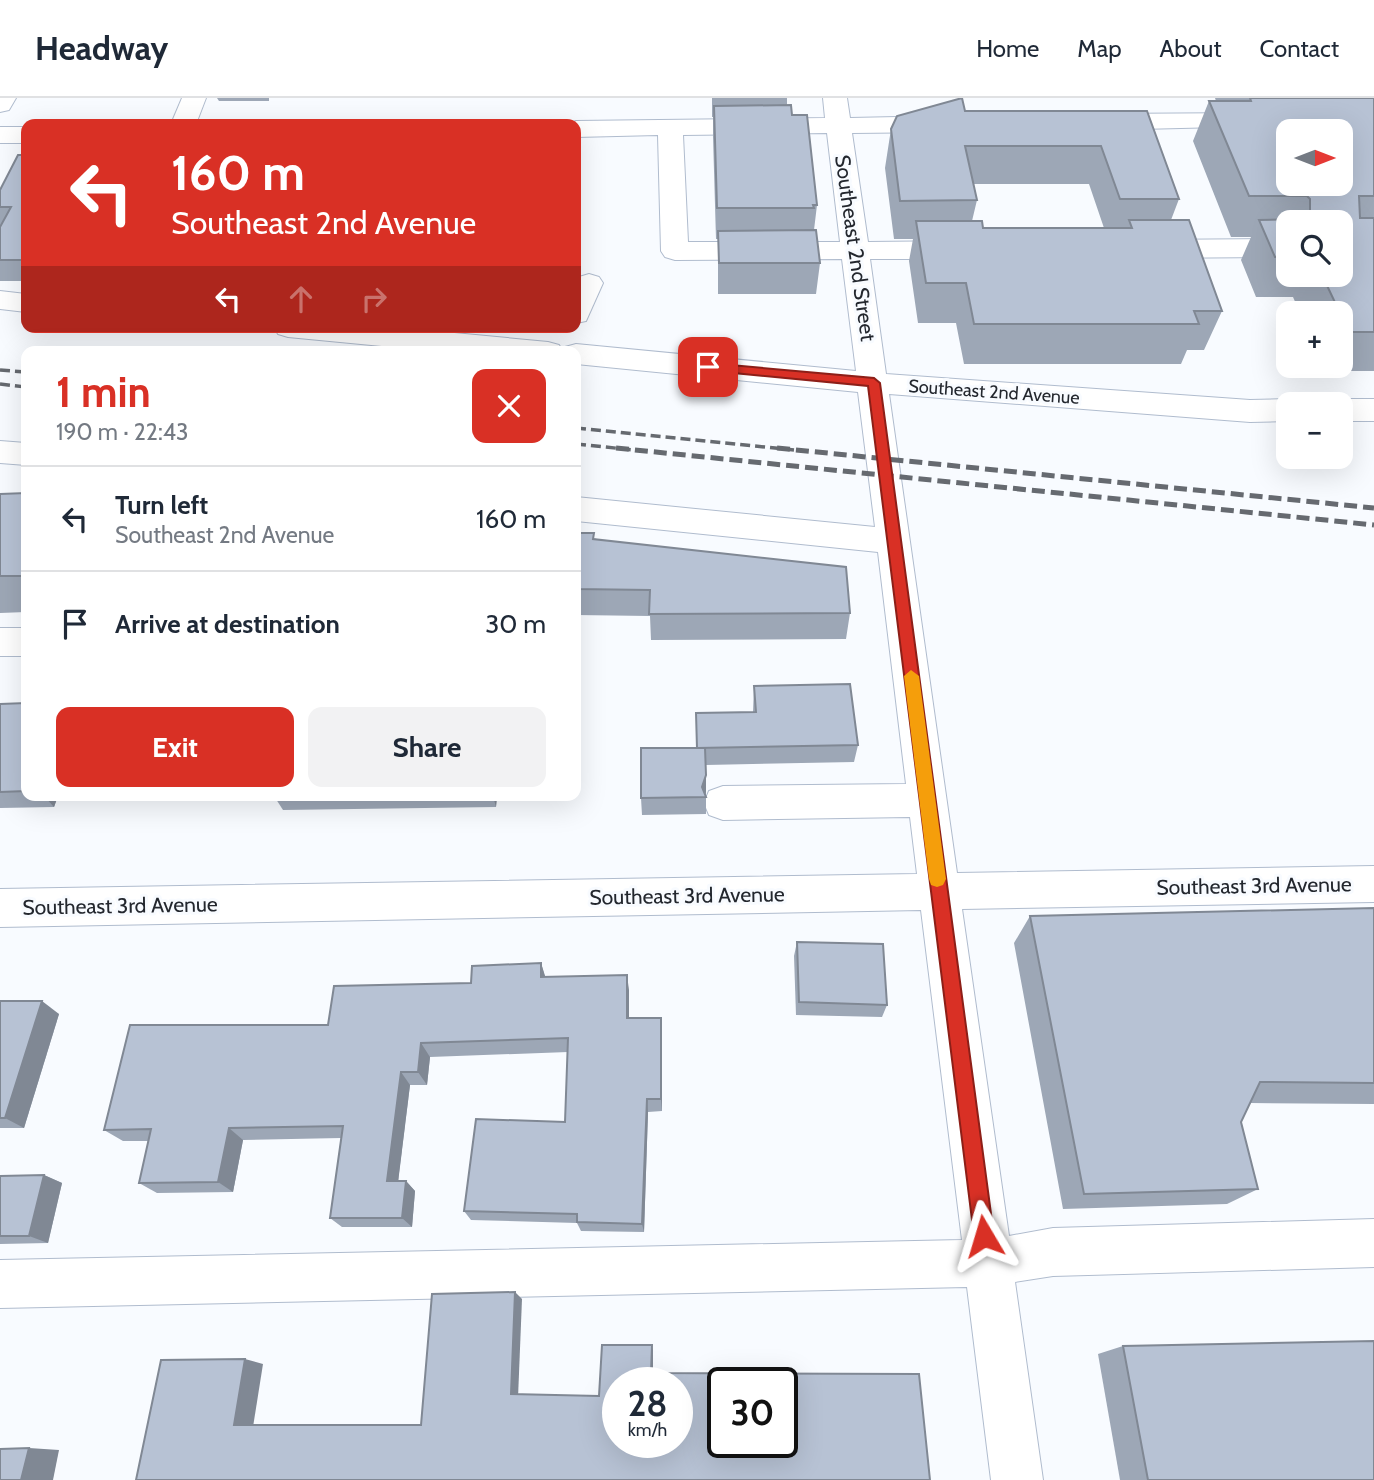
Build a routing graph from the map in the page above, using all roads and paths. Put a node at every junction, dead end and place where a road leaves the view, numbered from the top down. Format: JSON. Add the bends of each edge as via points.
{"nodes":[{"id":1,"x":4,"y":98,"type":"edge"},
{"id":2,"x":194,"y":98,"type":"edge"},
{"id":3,"x":0,"y":105,"type":"edge"},
{"id":4,"x":837,"y":112,"type":"edge"},
{"id":5,"x":186,"y":119,"type":"edge"},
{"id":6,"x":1276,"y":120,"type":"edge"},
{"id":7,"x":1070,"y":123,"type":"edge"},
{"id":8,"x":974,"y":124,"type":"edge"},
{"id":9,"x":670,"y":127,"type":"junction"},
{"id":10,"x":581,"y":128,"type":"edge"},
{"id":11,"x":0,"y":135,"type":"edge"},
{"id":12,"x":21,"y":135,"type":"edge"},
{"id":13,"x":1276,"y":248,"type":"edge"},
{"id":14,"x":1123,"y":249,"type":"edge"},
{"id":15,"x":985,"y":250,"type":"edge"},
{"id":16,"x":856,"y":251,"type":"junction"},
{"id":17,"x":589,"y":283,"type":"dead end"},
{"id":18,"x":0,"y":300,"type":"edge"},
{"id":19,"x":21,"y":302,"type":"edge"},
{"id":20,"x":581,"y":302,"type":"edge"},
{"id":21,"x":350,"y":333,"type":"edge"},
{"id":22,"x":486,"y":346,"type":"edge"},
{"id":23,"x":581,"y":354,"type":"edge"},
{"id":24,"x":874,"y":383,"type":"junction"},
{"id":25,"x":1276,"y":410,"type":"edge"},
{"id":26,"x":1353,"y":410,"type":"edge"},
{"id":27,"x":1374,"y":410,"type":"edge"},
{"id":28,"x":0,"y":452,"type":"edge"},
{"id":29,"x":21,"y":454,"type":"edge"},
{"id":30,"x":581,"y":510,"type":"edge"},
{"id":31,"x":893,"y":541,"type":"junction"},
{"id":32,"x":0,"y":642,"type":"edge"},
{"id":33,"x":21,"y":642,"type":"edge"},
{"id":34,"x":927,"y":800,"type":"junction"},
{"id":35,"x":723,"y":803,"type":"dead end"},
{"id":36,"x":1374,"y":884,"type":"edge"},
{"id":37,"x":939,"y":892,"type":"junction"},
{"id":38,"x":0,"y":908,"type":"edge"},
{"id":39,"x":1374,"y":1243,"type":"edge"},
{"id":40,"x":988,"y":1263,"type":"junction"},
{"id":41,"x":0,"y":1284,"type":"edge"},
{"id":42,"x":1017,"y":1480,"type":"edge"}],
"edges":[{"from":1,"to":3,"type":"street"},
{"from":2,"to":5,"type":"street"},
{"from":4,"to":8,"type":"street"},
{"from":4,"to":9,"type":"street"},
{"from":4,"to":16,"type":"street","name":"Southeast 2nd Street"},
{"from":6,"to":7,"type":"street"},
{"from":9,"to":10,"type":"street","via":[[636,117]]},
{"from":9,"to":16,"type":"street","via":[[676,251]]},
{"from":11,"to":12,"type":"street"},
{"from":13,"to":14,"type":"street"},
{"from":15,"to":16,"type":"street"},
{"from":16,"to":24,"type":"street","name":"Southeast 2nd Street"},
{"from":17,"to":20,"type":"street"},
{"from":18,"to":19,"type":"street"},
{"from":21,"to":22,"type":"street"},
{"from":23,"to":24,"type":"street","name":"Southeast 2nd Avenue"},
{"from":24,"to":25,"type":"street","name":"Southeast 2nd Avenue"},
{"from":24,"to":31,"type":"street","name":"Southeast 2nd Street"},
{"from":26,"to":27,"type":"street"},
{"from":28,"to":29,"type":"street"},
{"from":30,"to":31,"type":"street"},
{"from":31,"to":34,"type":"street","name":"Southeast 2nd Street"},
{"from":32,"to":33,"type":"street"},
{"from":34,"to":35,"type":"street"},
{"from":34,"to":37,"type":"street","name":"Southeast 2nd Street"},
{"from":36,"to":37,"type":"street","name":"Southeast 3rd Avenue"},
{"from":37,"to":38,"type":"street","name":"Southeast 3rd Avenue"},
{"from":37,"to":40,"type":"street","name":"Southeast 2nd Street"},
{"from":39,"to":40,"type":"street","via":[[1053,1252]]},
{"from":40,"to":41,"type":"street"},
{"from":40,"to":42,"type":"street","name":"Southeast 2nd Street"}]}
